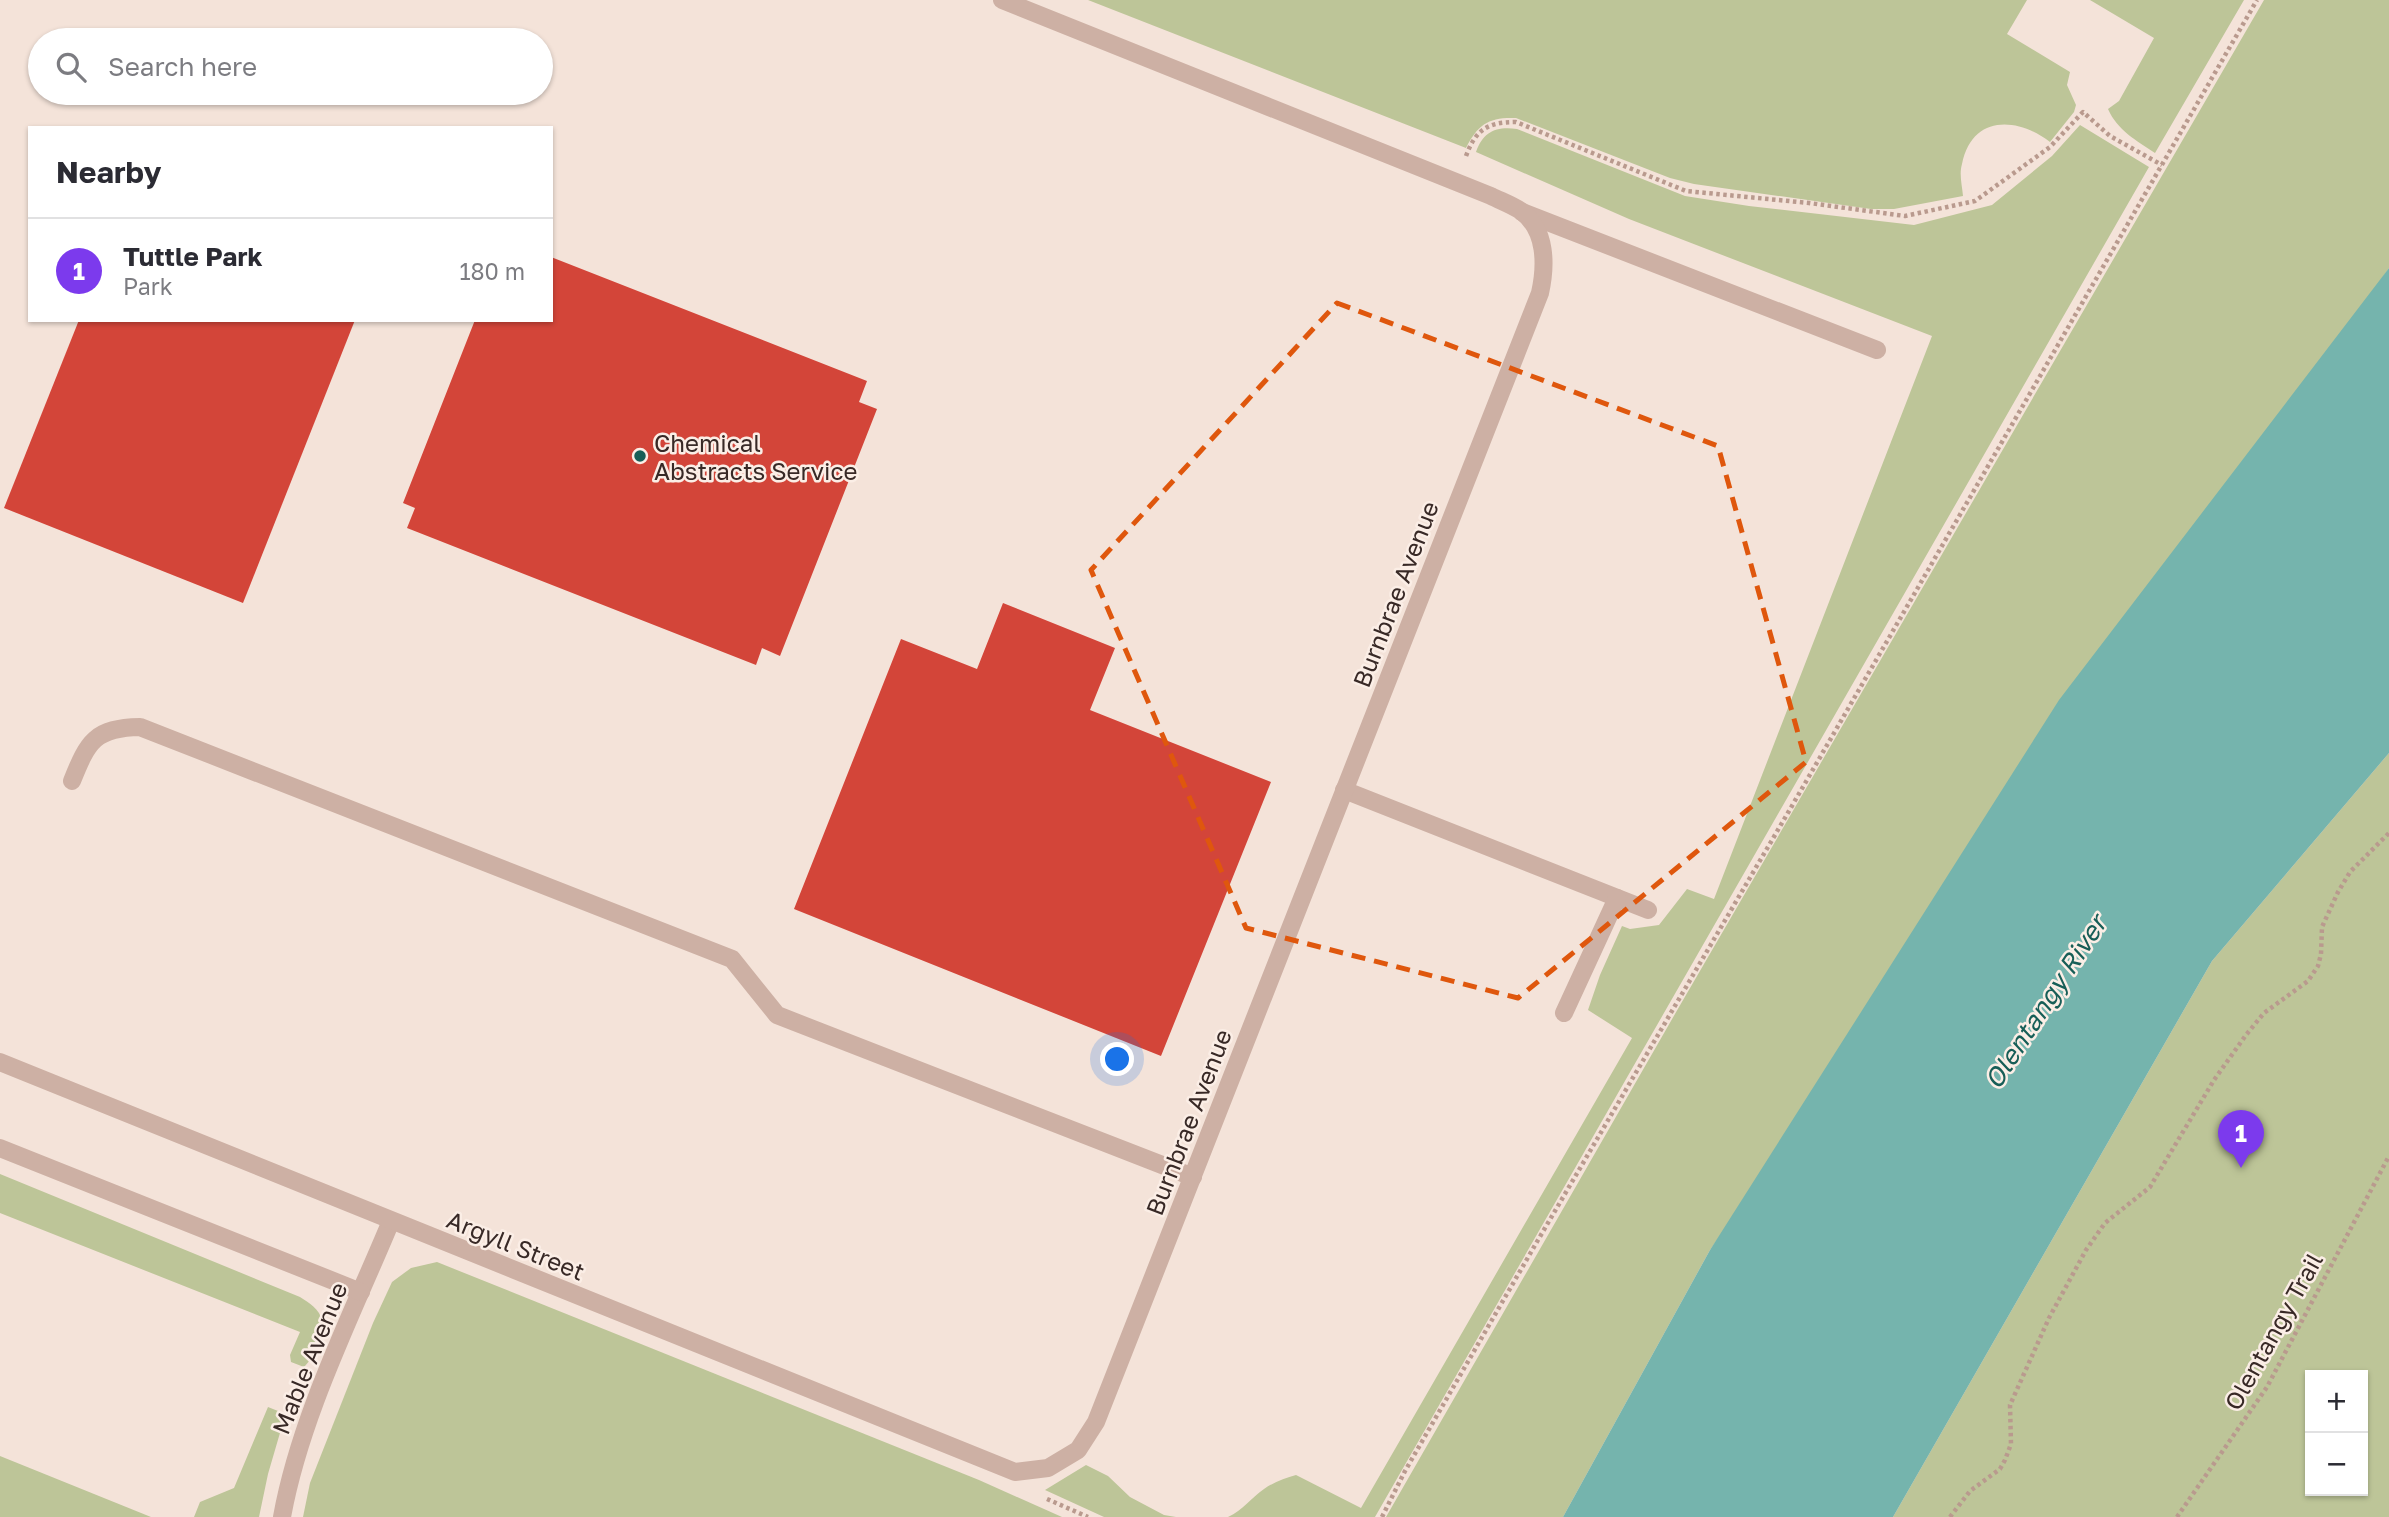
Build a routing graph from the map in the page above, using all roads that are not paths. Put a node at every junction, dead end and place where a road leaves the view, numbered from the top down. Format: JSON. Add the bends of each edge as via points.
{"nodes":[{"id":1,"x":1002,"y":0,"type":"edge"},
{"id":2,"x":1522,"y":212,"type":"junction"},
{"id":3,"x":1877,"y":350,"type":"dead end"},
{"id":4,"x":72,"y":781,"type":"dead end"},
{"id":5,"x":1344,"y":790,"type":"junction"},
{"id":6,"x":1617,"y":898,"type":"junction"},
{"id":7,"x":1648,"y":910,"type":"dead end"},
{"id":8,"x":1564,"y":1013,"type":"dead end"},
{"id":9,"x":0,"y":1062,"type":"edge"},
{"id":10,"x":0,"y":1148,"type":"edge"},
{"id":11,"x":1193,"y":1177,"type":"junction"},
{"id":12,"x":391,"y":1221,"type":"junction"},
{"id":13,"x":361,"y":1292,"type":"junction"},
{"id":14,"x":1015,"y":1472,"type":"joint"},
{"id":15,"x":282,"y":1517,"type":"edge"}],
"edges":[{"from":1,"to":2,"type":"street","via":[[1458,180]]},
{"from":2,"to":3,"type":"street"},
{"from":2,"to":5,"type":"street","name":"Burnbrae Avenue","via":[[1535,228],[1543,250],[1545,271],[1539,293]]},
{"from":4,"to":11,"type":"street","via":[[94,738],[114,727],[140,727],[732,959],[777,1015]]},
{"from":5,"to":6,"type":"street"},
{"from":5,"to":11,"type":"street","name":"Burnbrae Avenue"},
{"from":6,"to":7,"type":"street"},
{"from":6,"to":8,"type":"street"},
{"from":9,"to":12,"type":"street","name":"Argyll Street"},
{"from":10,"to":13,"type":"street"},
{"from":11,"to":14,"type":"street","name":"Burnbrae Avenue","via":[[1096,1422],[1078,1450],[1048,1468]]},
{"from":12,"to":13,"type":"street","name":"Mable Avenue"},
{"from":12,"to":14,"type":"street","name":"Argyll Street"},
{"from":13,"to":15,"type":"street","name":"Mable Avenue","via":[[299,1449]]}]}
